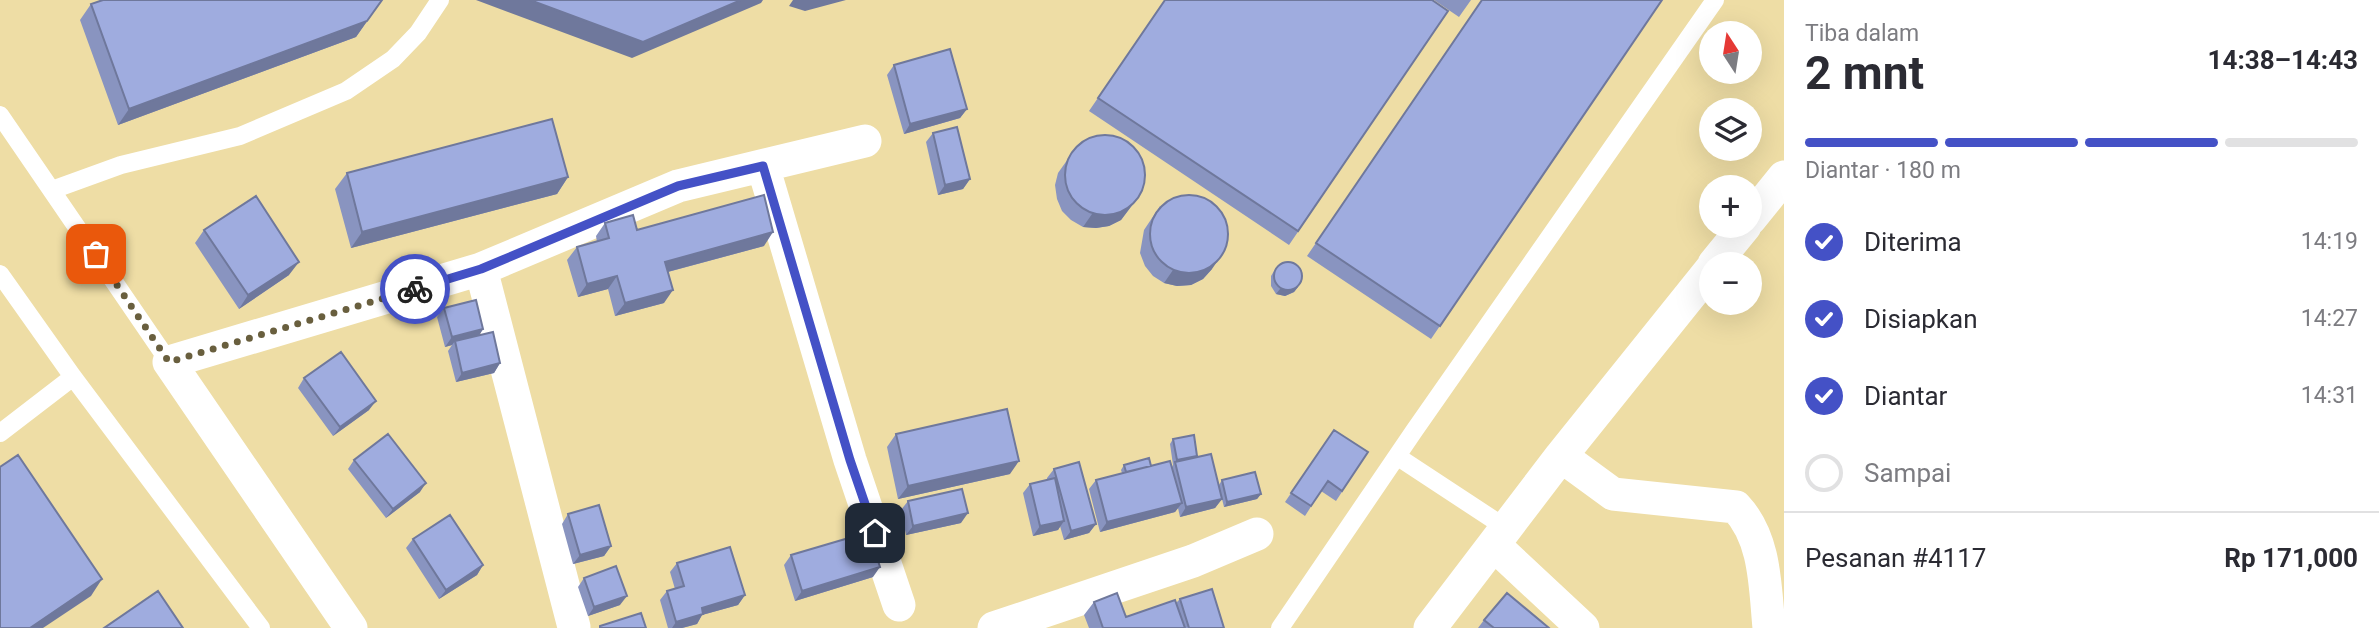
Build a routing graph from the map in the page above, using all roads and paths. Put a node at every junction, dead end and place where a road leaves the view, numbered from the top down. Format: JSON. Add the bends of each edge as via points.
{"nodes":[{"id":1,"x":440,"y":0,"type":"edge"},
{"id":2,"x":1715,"y":0,"type":"edge"},
{"id":3,"x":0,"y":115,"type":"edge"},
{"id":4,"x":864,"y":141,"type":"dead end"},
{"id":5,"x":763,"y":166,"type":"junction"},
{"id":6,"x":1784,"y":177,"type":"edge"},
{"id":7,"x":52,"y":190,"type":"junction"},
{"id":8,"x":1762,"y":204,"type":"edge"},
{"id":9,"x":1735,"y":238,"type":"edge"},
{"id":10,"x":1724,"y":252,"type":"edge"},
{"id":11,"x":481,"y":269,"type":"junction"},
{"id":12,"x":0,"y":274,"type":"edge"},
{"id":13,"x":1699,"y":284,"type":"edge"},
{"id":14,"x":169,"y":362,"type":"junction"},
{"id":15,"x":73,"y":377,"type":"junction"},
{"id":16,"x":0,"y":433,"type":"edge"},
{"id":17,"x":1561,"y":456,"type":"junction"},
{"id":18,"x":1398,"y":457,"type":"junction"},
{"id":19,"x":1257,"y":534,"type":"dead end"},
{"id":20,"x":1500,"y":536,"type":"junction"},
{"id":21,"x":899,"y":605,"type":"dead end"},
{"id":22,"x":1060,"y":617,"type":"edge"},
{"id":23,"x":574,"y":626,"type":"edge"},
{"id":24,"x":261,"y":628,"type":"edge"},
{"id":25,"x":351,"y":628,"type":"edge"},
{"id":26,"x":994,"y":628,"type":"edge"},
{"id":27,"x":1280,"y":628,"type":"edge"},
{"id":28,"x":1430,"y":628,"type":"edge"},
{"id":29,"x":1583,"y":628,"type":"edge"},
{"id":30,"x":1769,"y":628,"type":"edge"}],
"edges":[{"from":1,"to":7,"type":"lane","via":[[393,59],[346,91],[240,136],[121,165]]},
{"from":2,"to":18,"type":"lane"},
{"from":3,"to":7,"type":"lane"},
{"from":4,"to":5,"type":"street"},
{"from":5,"to":11,"type":"street","via":[[678,186]]},
{"from":5,"to":21,"type":"street","via":[[850,460]]},
{"from":6,"to":8,"type":"street"},
{"from":7,"to":14,"type":"lane"},
{"from":9,"to":10,"type":"street"},
{"from":11,"to":14,"type":"street"},
{"from":11,"to":23,"type":"street"},
{"from":12,"to":15,"type":"lane"},
{"from":13,"to":17,"type":"street"},
{"from":14,"to":25,"type":"street"},
{"from":15,"to":16,"type":"lane"},
{"from":15,"to":24,"type":"lane"},
{"from":17,"to":20,"type":"street"},
{"from":17,"to":30,"type":"street","via":[[1613,494],[1736,507],[1748,520],[1763,561]]},
{"from":18,"to":20,"type":"lane"},
{"from":18,"to":27,"type":"lane"},
{"from":19,"to":22,"type":"street"},
{"from":20,"to":28,"type":"street"},
{"from":20,"to":29,"type":"street"},
{"from":22,"to":26,"type":"street"}]}
